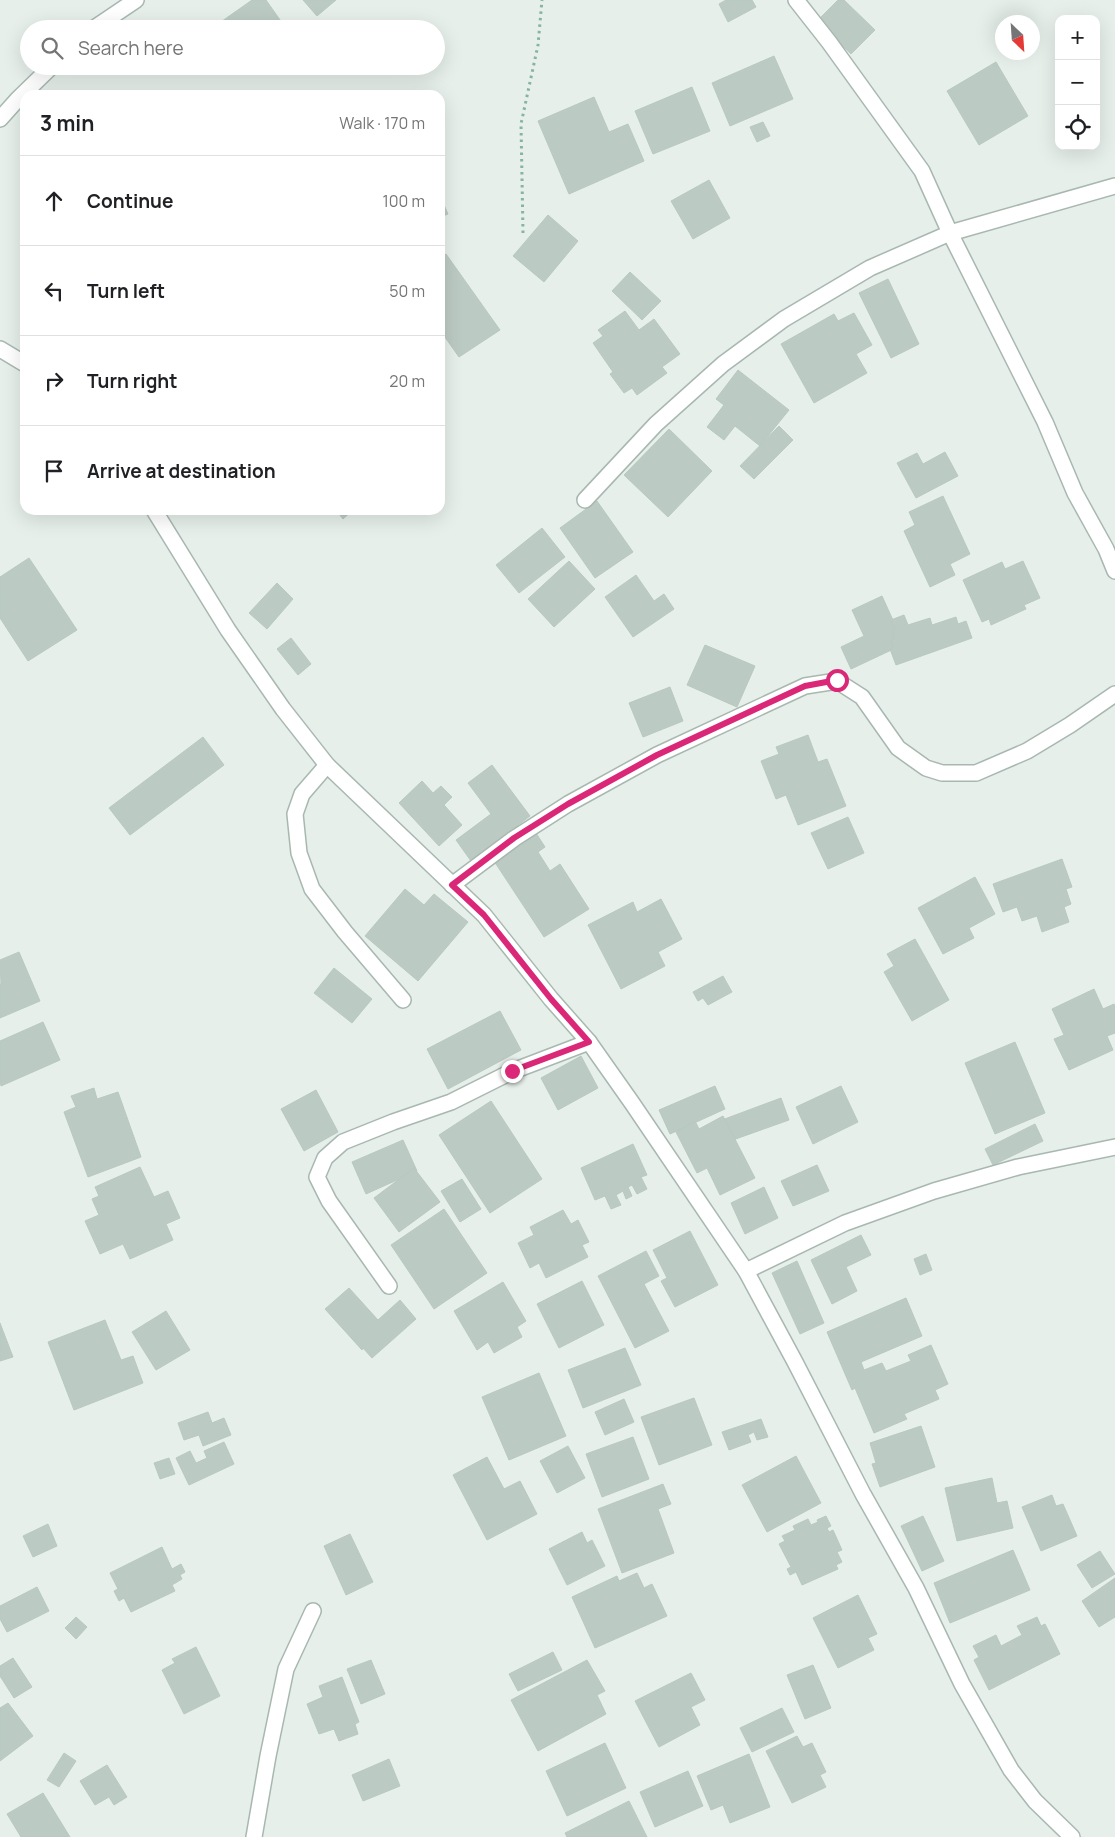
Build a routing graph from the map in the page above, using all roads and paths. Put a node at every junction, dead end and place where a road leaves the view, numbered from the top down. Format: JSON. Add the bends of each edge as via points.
{"nodes":[{"id":1,"x":136,"y":0,"type":"edge"},
{"id":2,"x":542,"y":0,"type":"edge"},
{"id":3,"x":796,"y":0,"type":"edge"},
{"id":4,"x":106,"y":20,"type":"edge"},
{"id":5,"x":43,"y":75,"type":"edge"},
{"id":6,"x":27,"y":90,"type":"edge"},
{"id":7,"x":20,"y":97,"type":"edge"},
{"id":8,"x":0,"y":119,"type":"edge"},
{"id":9,"x":1115,"y":186,"type":"edge"},
{"id":10,"x":950,"y":232,"type":"junction"},
{"id":11,"x":522,"y":233,"type":"dead end"},
{"id":12,"x":0,"y":349,"type":"edge"},
{"id":13,"x":20,"y":361,"type":"edge"},
{"id":14,"x":585,"y":500,"type":"dead end"},
{"id":15,"x":157,"y":515,"type":"edge"},
{"id":16,"x":1110,"y":549,"type":"edge"},
{"id":17,"x":1115,"y":571,"type":"edge"},
{"id":18,"x":1115,"y":694,"type":"edge"},
{"id":19,"x":327,"y":765,"type":"junction"},
{"id":20,"x":452,"y":885,"type":"junction"},
{"id":21,"x":403,"y":1000,"type":"dead end"},
{"id":22,"x":589,"y":1042,"type":"junction"},
{"id":23,"x":1115,"y":1147,"type":"edge"},
{"id":24,"x":746,"y":1272,"type":"junction"},
{"id":25,"x":389,"y":1286,"type":"dead end"},
{"id":26,"x":313,"y":1611,"type":"dead end"},
{"id":27,"x":254,"y":1837,"type":"edge"},
{"id":28,"x":1072,"y":1837,"type":"edge"}],
"edges":[{"from":1,"to":4,"type":"street"},
{"from":2,"to":11,"type":"path","via":[[538,45],[521,124]]},
{"from":3,"to":10,"type":"street","via":[[922,171]]},
{"from":5,"to":6,"type":"street"},
{"from":7,"to":8,"type":"street"},
{"from":9,"to":10,"type":"street"},
{"from":10,"to":14,"type":"street","via":[[870,268],[784,319],[754,341],[656,424]]},
{"from":10,"to":16,"type":"street","via":[[1044,422],[1075,493]]},
{"from":12,"to":13,"type":"street"},
{"from":15,"to":19,"type":"street","via":[[228,630]]},
{"from":16,"to":17,"type":"street"},
{"from":18,"to":20,"type":"street","via":[[1027,751],[976,773],[942,774],[926,768],[898,748],[862,697],[837,680],[805,686],[657,755],[568,804],[514,838]]},
{"from":19,"to":20,"type":"street"},
{"from":19,"to":21,"type":"street","via":[[302,794],[295,814],[299,853],[312,889]]},
{"from":20,"to":22,"type":"street","via":[[484,915]]},
{"from":22,"to":24,"type":"street"},
{"from":22,"to":25,"type":"street","via":[[512,1071],[451,1102],[343,1142],[325,1158],[317,1177],[329,1202]]},
{"from":23,"to":24,"type":"street","via":[[1018,1166],[934,1191],[845,1223]]},
{"from":24,"to":28,"type":"street","via":[[916,1588],[962,1684],[1011,1770],[1035,1801]]},
{"from":26,"to":27,"type":"street","via":[[286,1669]]}]}
